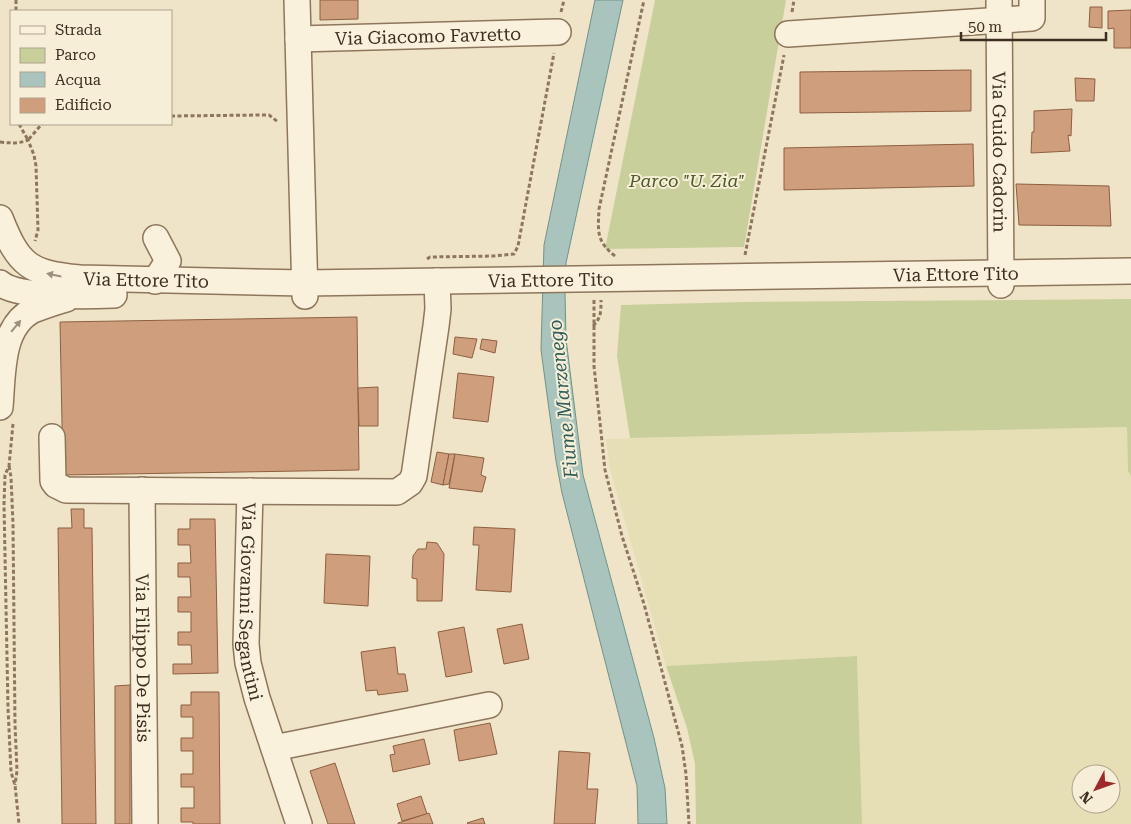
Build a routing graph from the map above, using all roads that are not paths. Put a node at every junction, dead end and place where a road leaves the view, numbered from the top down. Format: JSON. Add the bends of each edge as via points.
{"nodes":[{"id":1,"x":297,"y":0,"type":"edge"},
{"id":2,"x":1032,"y":0,"type":"edge"},
{"id":3,"x":999,"y":11,"type":"edge"},
{"id":4,"x":558,"y":32,"type":"road end"},
{"id":5,"x":788,"y":34,"type":"road end"},
{"id":6,"x":298,"y":40,"type":"junction"},
{"id":7,"x":0,"y":218,"type":"edge"},
{"id":8,"x":156,"y":238,"type":"dead end"},
{"id":9,"x":1131,"y":271,"type":"edge"},
{"id":10,"x":1001,"y":279,"type":"junction"},
{"id":11,"x":433,"y":280,"type":"junction"},
{"id":12,"x":155,"y":281,"type":"junction"},
{"id":13,"x":0,"y":283,"type":"edge"},
{"id":14,"x":1131,"y":284,"type":"edge"},
{"id":15,"x":304,"y":289,"type":"junction"},
{"id":16,"x":72,"y":296,"type":"junction"},
{"id":17,"x":0,"y":407,"type":"edge"},
{"id":18,"x":52,"y":437,"type":"dead end"},
{"id":19,"x":142,"y":490,"type":"junction"},
{"id":20,"x":250,"y":491,"type":"junction"},
{"id":21,"x":489,"y":705,"type":"dead end"},
{"id":22,"x":274,"y":748,"type":"junction"},
{"id":23,"x":145,"y":824,"type":"edge"},
{"id":24,"x":299,"y":824,"type":"edge"}],
"edges":[{"from":1,"to":6,"type":"street"},
{"from":2,"to":3,"type":"street","via":[[1032,18]]},
{"from":3,"to":5,"type":"street"},
{"from":3,"to":10,"type":"street","name":"Via Guido Cadorin"},
{"from":4,"to":6,"type":"street","name":"Via Giacomo Favretto"},
{"from":6,"to":15,"type":"street"},
{"from":12,"to":7,"type":"street","name":"Via Ettore Tito","one_way":true,"via":[[80,278],[40,271],[15,252]]},
{"from":8,"to":12,"type":"street","via":[[168,261]]},
{"from":9,"to":10,"type":"street","name":"Via Ettore Tito"},
{"from":10,"to":11,"type":"street","name":"Via Ettore Tito","via":[[591,292]]},
{"from":10,"to":14,"type":"street","name":"Via Ettore Tito"},
{"from":11,"to":15,"type":"street","name":"Via Ettore Tito"},
{"from":11,"to":20,"type":"street","name":"Via Giovanni Segantini","via":[[436,326],[414,476],[410,483],[397,492],[388,493]]},
{"from":12,"to":15,"type":"street","name":"Via Ettore Tito"},
{"from":13,"to":16,"type":"street","name":"Via Ettore Tito","via":[[11,290]]},
{"from":15,"to":16,"type":"street","name":"Via Ettore Tito"},
{"from":17,"to":16,"type":"street","name":"Via Ettore Tito","one_way":true,"via":[[4,358],[10,332],[32,311]]},
{"from":18,"to":19,"type":"street","via":[[52,476],[56,486]]},
{"from":19,"to":20,"type":"street"},
{"from":19,"to":23,"type":"street","name":"Via Filippo De Pisis"},
{"from":20,"to":22,"type":"street","name":"Via Giovanni Segantini","via":[[246,644],[256,698]]},
{"from":21,"to":22,"type":"street"},
{"from":22,"to":24,"type":"street","name":"Via Giovanni Segantini"}]}
